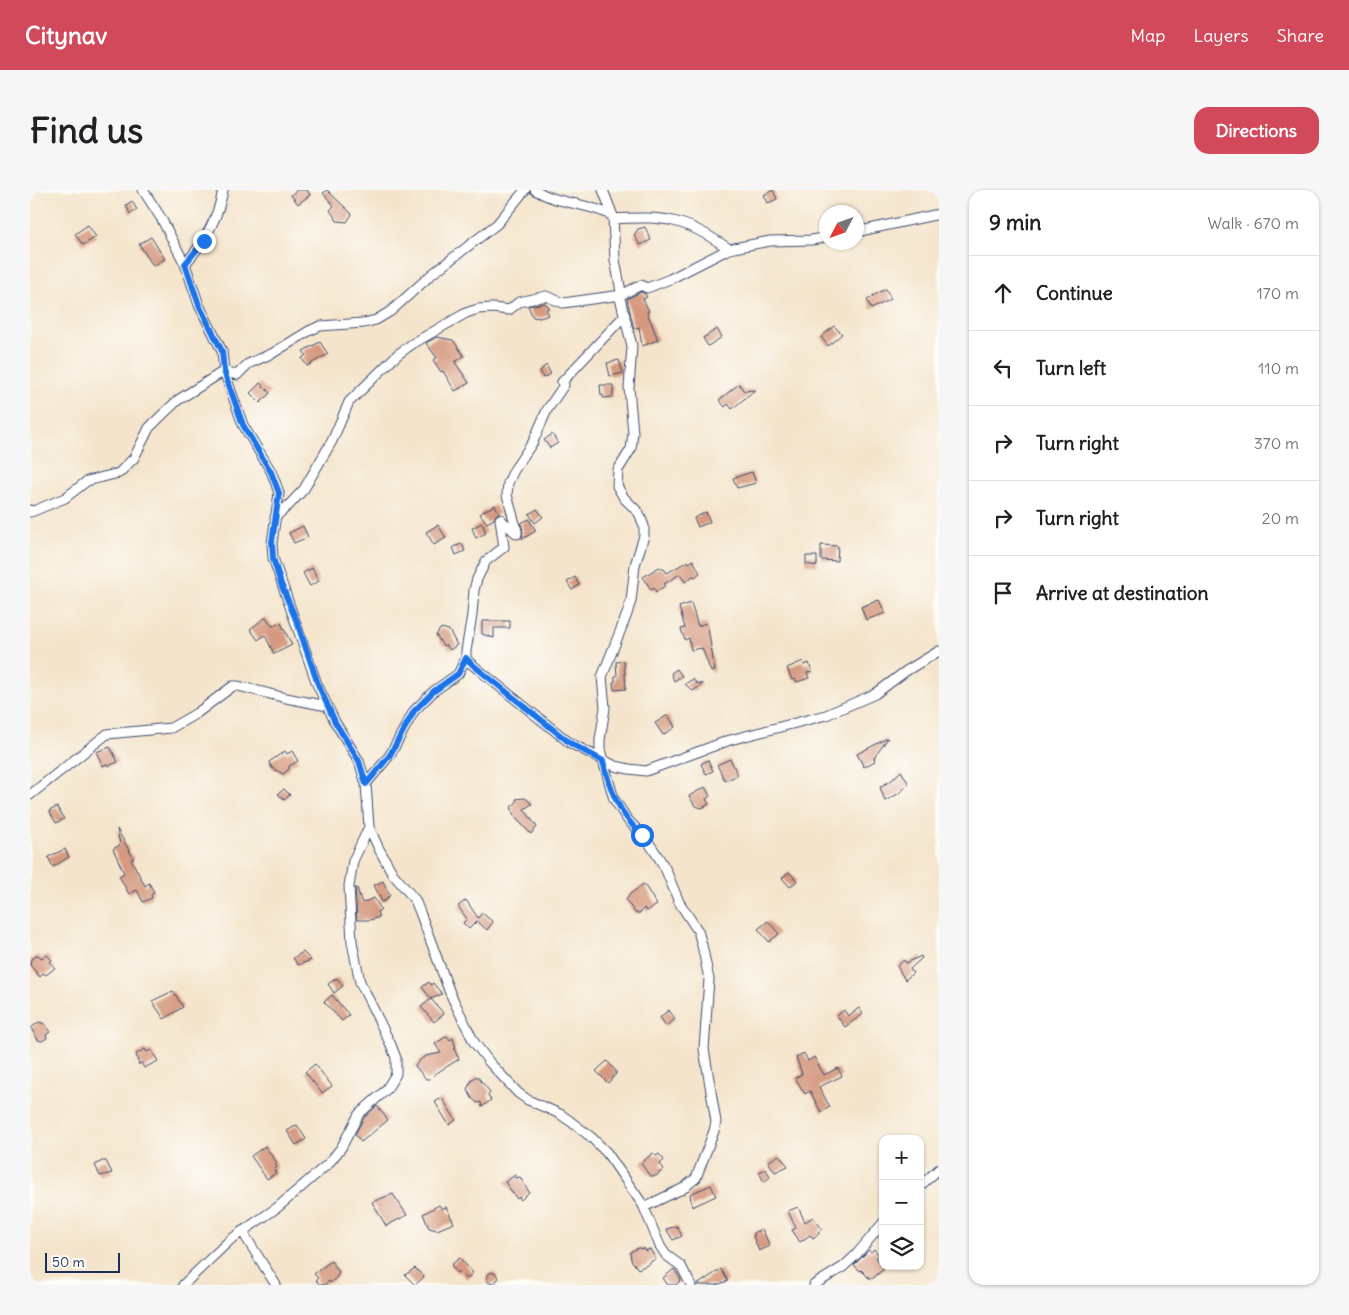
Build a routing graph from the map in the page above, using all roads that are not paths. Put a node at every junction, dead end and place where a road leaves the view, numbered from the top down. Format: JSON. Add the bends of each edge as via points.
{"nodes":[{"id":1,"x":143,"y":190,"type":"edge"},
{"id":2,"x":224,"y":190,"type":"edge"},
{"id":3,"x":525,"y":190,"type":"edge"},
{"id":4,"x":534,"y":190,"type":"edge"},
{"id":5,"x":603,"y":190,"type":"edge"},
{"id":6,"x":939,"y":214,"type":"edge"},
{"id":7,"x":613,"y":217,"type":"junction"},
{"id":8,"x":864,"y":230,"type":"edge"},
{"id":9,"x":819,"y":238,"type":"edge"},
{"id":10,"x":728,"y":249,"type":"junction"},
{"id":11,"x":185,"y":264,"type":"junction"},
{"id":12,"x":621,"y":294,"type":"junction"},
{"id":13,"x":625,"y":315,"type":"junction"},
{"id":14,"x":224,"y":371,"type":"junction"},
{"id":15,"x":30,"y":510,"type":"edge"},
{"id":16,"x":275,"y":517,"type":"junction"},
{"id":17,"x":939,"y":651,"type":"edge"},
{"id":18,"x":466,"y":658,"type":"junction"},
{"id":19,"x":327,"y":706,"type":"junction"},
{"id":20,"x":603,"y":761,"type":"junction"},
{"id":21,"x":366,"y":784,"type":"junction"},
{"id":22,"x":30,"y":795,"type":"edge"},
{"id":23,"x":369,"y":827,"type":"junction"},
{"id":24,"x":939,"y":1169,"type":"edge"},
{"id":25,"x":924,"y":1182,"type":"edge"},
{"id":26,"x":644,"y":1207,"type":"junction"},
{"id":27,"x":881,"y":1225,"type":"edge"},
{"id":28,"x":242,"y":1231,"type":"junction"},
{"id":29,"x":183,"y":1285,"type":"edge"},
{"id":30,"x":276,"y":1285,"type":"edge"},
{"id":31,"x":691,"y":1285,"type":"edge"},
{"id":32,"x":814,"y":1285,"type":"edge"}],
"edges":[{"from":1,"to":11,"type":"street","via":[[162,218]]},
{"from":2,"to":11,"type":"street","via":[[214,223]]},
{"from":3,"to":14,"type":"street","via":[[497,224],[432,274],[391,311],[364,323],[320,326],[248,364],[237,375]]},
{"from":4,"to":7,"type":"street","via":[[557,200],[599,208]]},
{"from":5,"to":7,"type":"street"},
{"from":6,"to":8,"type":"street"},
{"from":7,"to":10,"type":"street","via":[[672,219],[708,234]]},
{"from":7,"to":12,"type":"street"},
{"from":9,"to":10,"type":"street","via":[[770,241]]},
{"from":10,"to":12,"type":"street","via":[[670,279],[647,288],[641,285]]},
{"from":11,"to":14,"type":"street","via":[[199,305],[222,351]]},
{"from":12,"to":13,"type":"street"},
{"from":12,"to":16,"type":"street","via":[[563,303],[546,296],[519,302],[509,310],[478,309],[412,344],[396,355],[349,402],[332,441],[304,489]]},
{"from":13,"to":18,"type":"street","via":[[562,382],[564,385],[547,410],[533,442],[514,470],[507,495],[518,531],[516,534],[500,519],[504,546],[486,561],[476,579]]},
{"from":13,"to":20,"type":"street","via":[[632,346],[629,388],[633,433],[631,449],[618,470],[617,486],[639,514],[644,536],[635,566],[629,608],[602,677],[605,708],[600,740]]},
{"from":14,"to":15,"type":"street","via":[[178,400],[148,428],[134,458],[119,472],[87,481],[65,498]]},
{"from":14,"to":16,"type":"street","via":[[243,425],[276,484],[279,493]]},
{"from":16,"to":19,"type":"street","via":[[273,558]]},
{"from":17,"to":20,"type":"street","via":[[875,694],[819,717],[730,740],[646,771],[630,770]]},
{"from":18,"to":20,"type":"street","via":[[570,743]]},
{"from":18,"to":21,"type":"street","via":[[458,674],[414,711],[390,755]]},
{"from":19,"to":21,"type":"street","via":[[359,761]]},
{"from":19,"to":22,"type":"street","via":[[233,686],[171,728],[107,734]]},
{"from":20,"to":26,"type":"street","via":[[614,799],[653,848],[679,902],[698,931],[708,968],[704,1049],[716,1122],[714,1131],[696,1178],[682,1190]]},
{"from":21,"to":23,"type":"street"},
{"from":23,"to":26,"type":"street","via":[[393,874],[415,900],[450,993],[474,1042],[518,1093],[560,1114],[592,1137]]},
{"from":23,"to":28,"type":"street","via":[[353,861],[348,886],[352,942],[360,982],[396,1058],[396,1074],[386,1090],[359,1114],[329,1163],[278,1207]]},
{"from":24,"to":25,"type":"street"},
{"from":26,"to":31,"type":"street","via":[[660,1246],[681,1266]]},
{"from":27,"to":32,"type":"street","via":[[856,1255]]},
{"from":28,"to":29,"type":"street"},
{"from":28,"to":30,"type":"street"}]}
